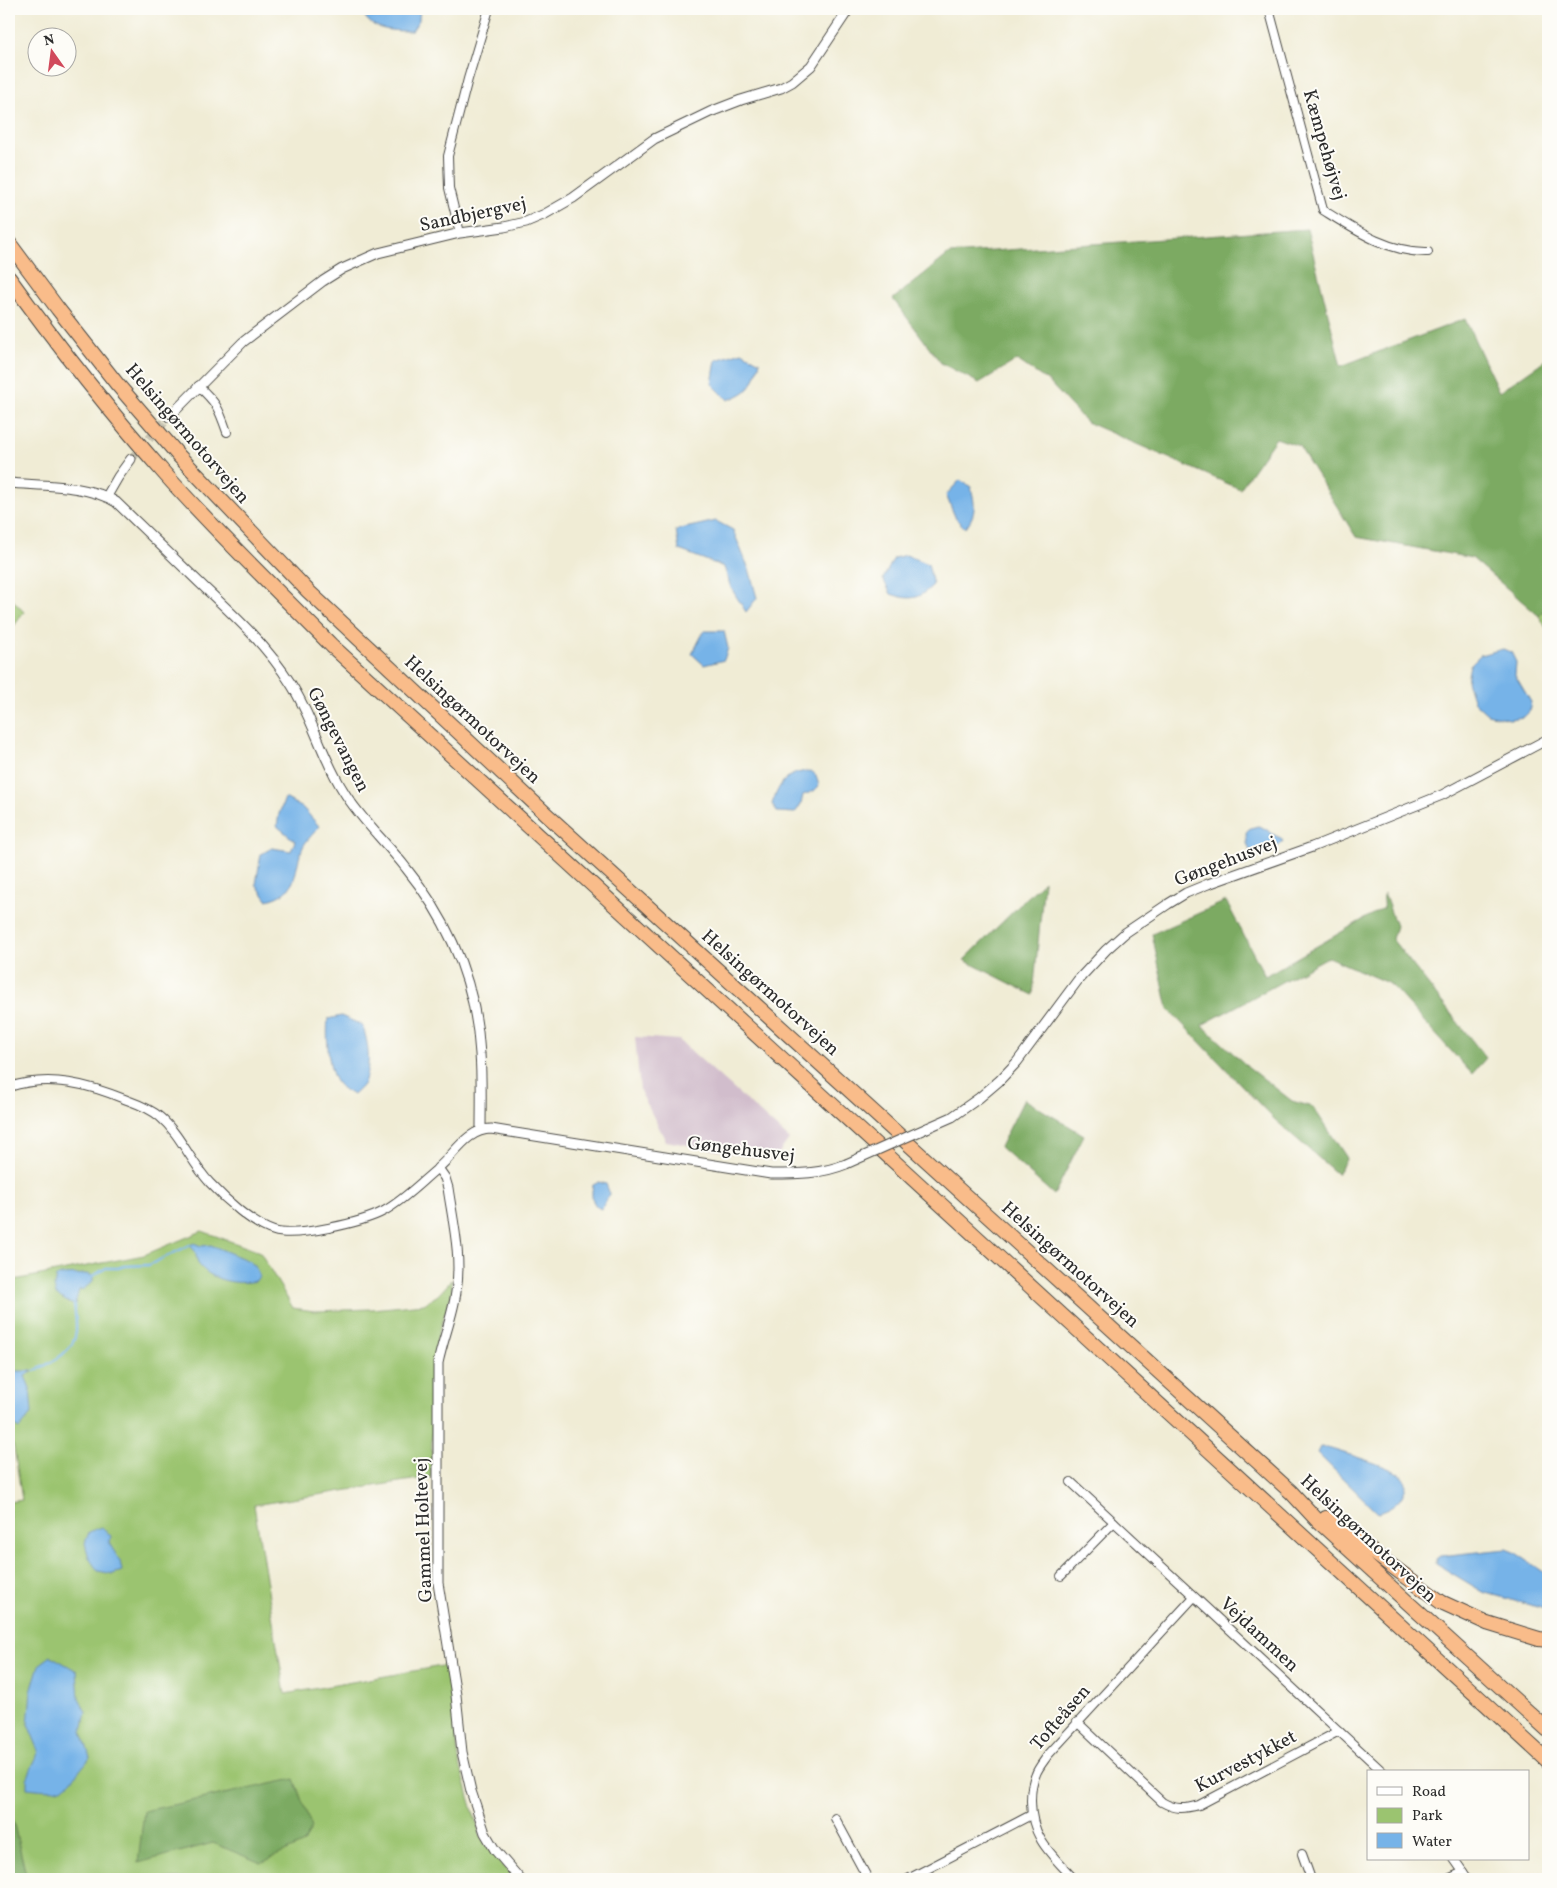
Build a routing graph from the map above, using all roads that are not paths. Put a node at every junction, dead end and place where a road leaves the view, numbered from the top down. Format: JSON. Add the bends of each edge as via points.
{"nodes":[{"id":1,"x":489,"y":9,"type":"edge"},
{"id":2,"x":849,"y":9,"type":"edge"},
{"id":3,"x":1269,"y":9,"type":"edge"},
{"id":4,"x":460,"y":232,"type":"junction"},
{"id":5,"x":9,"y":243,"type":"edge"},
{"id":6,"x":1428,"y":252,"type":"dead end"},
{"id":7,"x":9,"y":278,"type":"edge"},
{"id":8,"x":198,"y":386,"type":"junction"},
{"id":9,"x":169,"y":417,"type":"tunnel mouth"},
{"id":10,"x":227,"y":432,"type":"dead end"},
{"id":11,"x":131,"y":459,"type":"tunnel mouth"},
{"id":12,"x":9,"y":483,"type":"edge"},
{"id":13,"x":107,"y":496,"type":"junction"},
{"id":14,"x":1548,"y":740,"type":"edge"},
{"id":15,"x":9,"y":1086,"type":"edge"},
{"id":16,"x":481,"y":1129,"type":"junction"},
{"id":17,"x":438,"y":1168,"type":"junction"},
{"id":18,"x":1071,"y":1482,"type":"dead end"},
{"id":19,"x":1291,"y":1492,"type":"junction"},
{"id":20,"x":1114,"y":1522,"type":"junction"},
{"id":21,"x":1061,"y":1576,"type":"dead end"},
{"id":22,"x":1194,"y":1597,"type":"junction"},
{"id":23,"x":1548,"y":1640,"type":"edge"},
{"id":24,"x":1077,"y":1722,"type":"junction"},
{"id":25,"x":1548,"y":1730,"type":"edge"},
{"id":26,"x":1339,"y":1731,"type":"junction"},
{"id":27,"x":1548,"y":1761,"type":"edge"},
{"id":28,"x":1381,"y":1770,"type":"edge"},
{"id":29,"x":1031,"y":1815,"type":"junction"},
{"id":30,"x":835,"y":1818,"type":"dead end"},
{"id":31,"x":1302,"y":1854,"type":"dead end"},
{"id":32,"x":1455,"y":1860,"type":"edge"},
{"id":33,"x":1463,"y":1872,"type":"junction"},
{"id":34,"x":520,"y":1879,"type":"edge"},
{"id":35,"x":868,"y":1879,"type":"edge"},
{"id":36,"x":908,"y":1879,"type":"edge"},
{"id":37,"x":1074,"y":1879,"type":"edge"},
{"id":38,"x":1310,"y":1879,"type":"edge"},
{"id":39,"x":1448,"y":1879,"type":"edge"},
{"id":40,"x":1468,"y":1879,"type":"edge"}],
"edges":[{"from":1,"to":4,"type":"street","via":[[448,156],[449,188]]},
{"from":2,"to":4,"type":"street","name":"Sandbjergvej","via":[[811,66],[792,82],[710,112],[654,139],[546,214],[512,226]]},
{"from":3,"to":6,"type":"street","name":"Kæmpehøjvej","via":[[1322,210],[1363,235],[1410,252]]},
{"from":4,"to":8,"type":"street","name":"Sandbjergvej","via":[[378,253],[340,270],[243,342]]},
{"from":5,"to":19,"type":"highway","name":"Helsingørmotorvejen","via":[[117,384],[179,456],[315,598],[546,814]]},
{"from":7,"to":27,"type":"highway","via":[[63,352],[166,475],[332,646]]},
{"from":8,"to":9,"type":"street","name":"Sandbjergvej"},
{"from":8,"to":10,"type":"street","via":[[218,407]]},
{"from":11,"to":13,"type":"street"},
{"from":12,"to":13,"type":"street","via":[[87,490]]},
{"from":13,"to":16,"type":"street","name":"Gøngevangen","via":[[241,622],[274,659],[292,685],[344,792],[430,899],[456,947],[477,1019]]},
{"from":14,"to":16,"type":"street","name":"Gøngehusvej","bridge":true,"via":[[1442,795],[1186,893],[1126,933],[1101,956],[1078,980],[1017,1062],[979,1098],[952,1117],[846,1164],[816,1172],[772,1174]]},
{"from":15,"to":17,"type":"street","via":[[39,1081],[70,1082],[142,1106],[159,1115],[172,1128],[197,1169],[212,1185],[244,1213],[272,1231],[298,1233],[384,1211]]},
{"from":16,"to":17,"type":"street","via":[[468,1136]]},
{"from":17,"to":34,"type":"street","name":"Gammel Holtevej","via":[[448,1188],[458,1275],[438,1363],[438,1583],[462,1752],[471,1791],[485,1833]]},
{"from":18,"to":20,"type":"street","name":"Vejdammen"},
{"from":19,"to":23,"type":"highway","via":[[1441,1602],[1487,1623]]},
{"from":19,"to":25,"type":"highway","name":"Helsingørmotorvejen","via":[[1317,1520]]},
{"from":20,"to":21,"type":"street"},
{"from":20,"to":22,"type":"street","name":"Vejdammen"},
{"from":22,"to":24,"type":"street","name":"Tofteåsen"},
{"from":22,"to":26,"type":"street","name":"Vejdammen"},
{"from":24,"to":26,"type":"street","name":"Kurvestykket","via":[[1162,1802],[1184,1809],[1199,1805]]},
{"from":24,"to":29,"type":"street","name":"Tofteåsen","via":[[1035,1775]]},
{"from":26,"to":28,"type":"street","name":"Vejdammen"},
{"from":29,"to":36,"type":"street"},
{"from":29,"to":37,"type":"street","name":"Tofteåsen","via":[[1044,1846]]},
{"from":30,"to":35,"type":"street"},
{"from":31,"to":38,"type":"street"},
{"from":32,"to":33,"type":"street"},
{"from":33,"to":39,"type":"street"},
{"from":33,"to":40,"type":"street"}]}
